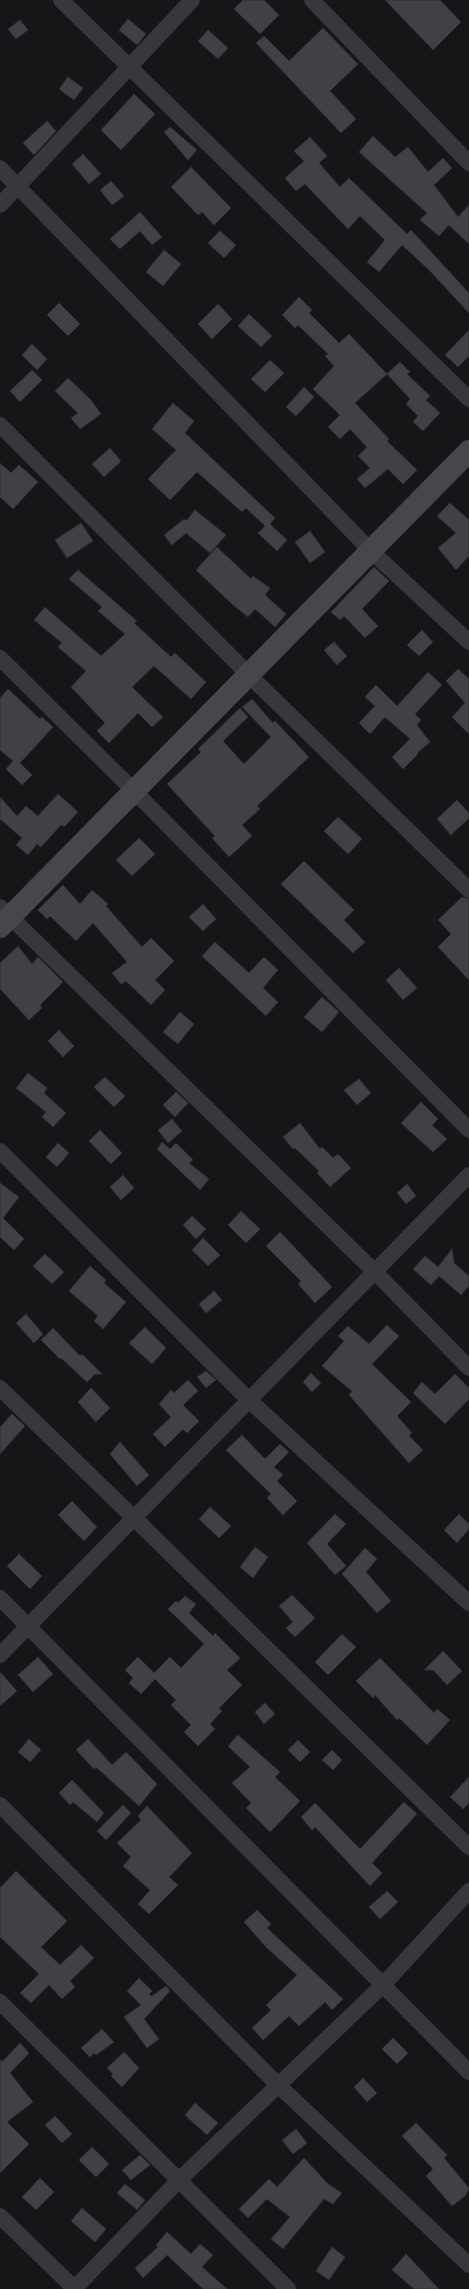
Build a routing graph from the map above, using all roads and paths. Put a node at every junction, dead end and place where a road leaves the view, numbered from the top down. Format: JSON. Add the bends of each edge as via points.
{"nodes":[{"id":1,"x":61,"y":0,"type":"edge"},
{"id":2,"x":192,"y":0,"type":"edge"},
{"id":3,"x":312,"y":0,"type":"edge"},
{"id":4,"x":130,"y":67,"type":"junction"},
{"id":5,"x":469,"y":163,"type":"edge"},
{"id":6,"x":0,"y":168,"type":"edge"},
{"id":7,"x":18,"y":186,"type":"junction"},
{"id":8,"x":0,"y":205,"type":"edge"},
{"id":9,"x":469,"y":399,"type":"edge"},
{"id":10,"x":0,"y":426,"type":"edge"},
{"id":11,"x":469,"y":451,"type":"edge"},
{"id":12,"x":371,"y":551,"type":"junction"},
{"id":13,"x":469,"y":642,"type":"edge"},
{"id":14,"x":0,"y":658,"type":"edge"},
{"id":15,"x":249,"y":675,"type":"junction"},
{"id":16,"x":134,"y":791,"type":"junction"},
{"id":17,"x":469,"y":890,"type":"edge"},
{"id":18,"x":3,"y":917,"type":"edge"},
{"id":19,"x":469,"y":1130,"type":"edge"},
{"id":20,"x":0,"y":1151,"type":"edge"},
{"id":21,"x":469,"y":1175,"type":"edge"},
{"id":22,"x":375,"y":1272,"type":"junction"},
{"id":23,"x":469,"y":1368,"type":"edge"},
{"id":24,"x":0,"y":1388,"type":"edge"},
{"id":25,"x":249,"y":1400,"type":"junction"},
{"id":26,"x":134,"y":1518,"type":"junction"},
{"id":27,"x":0,"y":1598,"type":"edge"},
{"id":28,"x":469,"y":1604,"type":"edge"},
{"id":29,"x":28,"y":1626,"type":"junction"},
{"id":30,"x":0,"y":1655,"type":"edge"},
{"id":31,"x":0,"y":1805,"type":"edge"},
{"id":32,"x":469,"y":1848,"type":"edge"},
{"id":33,"x":469,"y":1891,"type":"edge"},
{"id":34,"x":383,"y":1985,"type":"junction"},
{"id":35,"x":0,"y":2002,"type":"edge"},
{"id":36,"x":469,"y":2072,"type":"edge"},
{"id":37,"x":277,"y":2084,"type":"junction"},
{"id":38,"x":180,"y":2179,"type":"junction"},
{"id":39,"x":0,"y":2216,"type":"edge"},
{"id":40,"x":469,"y":2265,"type":"edge"},
{"id":41,"x":75,"y":2289,"type":"edge"},
{"id":42,"x":288,"y":2289,"type":"edge"}],
"edges":[{"from":1,"to":4,"type":"street"},
{"from":2,"to":4,"type":"street"},
{"from":3,"to":5,"type":"street"},
{"from":4,"to":7,"type":"street"},
{"from":4,"to":9,"type":"street"},
{"from":6,"to":7,"type":"street"},
{"from":7,"to":8,"type":"street"},
{"from":7,"to":12,"type":"street"},
{"from":10,"to":15,"type":"street"},
{"from":11,"to":12,"type":"street"},
{"from":12,"to":13,"type":"street"},
{"from":12,"to":15,"type":"street"},
{"from":14,"to":16,"type":"street"},
{"from":15,"to":16,"type":"street"},
{"from":15,"to":17,"type":"street"},
{"from":16,"to":18,"type":"street"},
{"from":16,"to":19,"type":"street"},
{"from":18,"to":22,"type":"street"},
{"from":20,"to":25,"type":"street"},
{"from":21,"to":22,"type":"street"},
{"from":22,"to":23,"type":"street"},
{"from":22,"to":25,"type":"street"},
{"from":24,"to":26,"type":"street"},
{"from":25,"to":26,"type":"street"},
{"from":25,"to":28,"type":"street"},
{"from":26,"to":29,"type":"street"},
{"from":26,"to":32,"type":"street"},
{"from":27,"to":29,"type":"street"},
{"from":29,"to":30,"type":"street"},
{"from":29,"to":34,"type":"street"},
{"from":31,"to":37,"type":"street"},
{"from":33,"to":34,"type":"street"},
{"from":34,"to":36,"type":"street"},
{"from":34,"to":37,"type":"street"},
{"from":35,"to":38,"type":"street"},
{"from":37,"to":38,"type":"street"},
{"from":37,"to":40,"type":"street"},
{"from":38,"to":41,"type":"street"},
{"from":38,"to":42,"type":"street"},
{"from":39,"to":41,"type":"street"}]}
